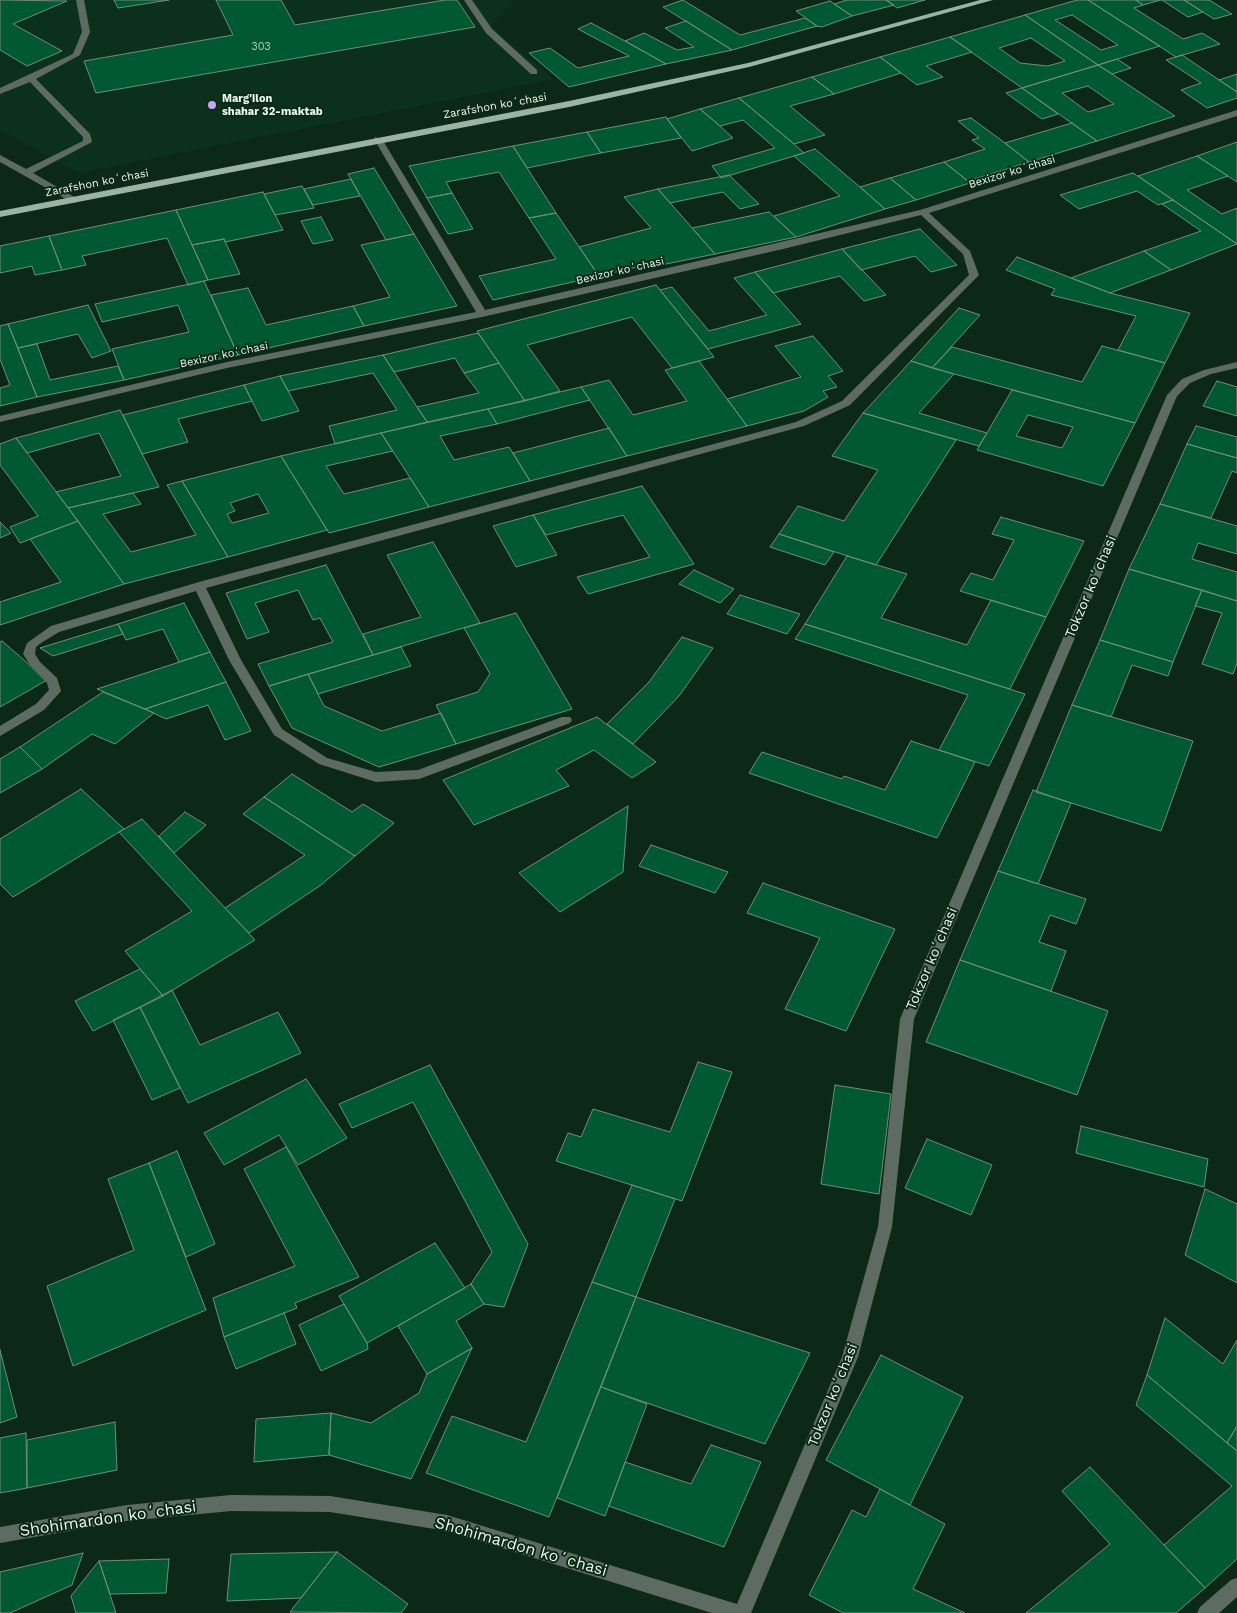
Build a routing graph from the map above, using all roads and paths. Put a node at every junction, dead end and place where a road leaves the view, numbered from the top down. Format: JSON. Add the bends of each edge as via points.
{"nodes":[{"id":1,"x":80,"y":0,"type":"edge"},
{"id":2,"x":468,"y":0,"type":"edge"},
{"id":3,"x":989,"y":0,"type":"edge"},
{"id":4,"x":534,"y":72,"type":"dead end"},
{"id":5,"x":30,"y":78,"type":"junction"},
{"id":6,"x":0,"y":91,"type":"edge"},
{"id":7,"x":1237,"y":113,"type":"edge"},
{"id":8,"x":378,"y":139,"type":"junction"},
{"id":9,"x":0,"y":158,"type":"edge"},
{"id":10,"x":26,"y":173,"type":"junction"},
{"id":11,"x":73,"y":200,"type":"junction"},
{"id":12,"x":923,"y":212,"type":"junction"},
{"id":13,"x":0,"y":214,"type":"edge"},
{"id":14,"x":482,"y":314,"type":"junction"},
{"id":15,"x":1237,"y":365,"type":"edge"},
{"id":16,"x":0,"y":419,"type":"edge"},
{"id":17,"x":199,"y":586,"type":"junction"},
{"id":18,"x":566,"y":720,"type":"dead end"},
{"id":19,"x":0,"y":732,"type":"edge"},
{"id":20,"x":0,"y":1535,"type":"edge"},
{"id":21,"x":1237,"y":1586,"type":"edge"},
{"id":22,"x":741,"y":1613,"type":"edge"},
{"id":23,"x":1206,"y":1613,"type":"edge"}],
"edges":[{"from":1,"to":5,"type":"street","via":[[86,32],[76,54]]},
{"from":2,"to":4,"type":"street","via":[[489,31]]},
{"from":3,"to":8,"type":"main road","name":"Zarafshon koʻchasi","via":[[749,65],[569,104]]},
{"from":5,"to":6,"type":"street"},
{"from":5,"to":10,"type":"street","via":[[89,138],[84,145]]},
{"from":7,"to":12,"type":"street","name":"Bexizor koʻchasi"},
{"from":8,"to":11,"type":"main road","name":"Zarafshon koʻchasi"},
{"from":8,"to":14,"type":"street"},
{"from":9,"to":10,"type":"street"},
{"from":10,"to":11,"type":"street"},
{"from":11,"to":13,"type":"main road","name":"Zarafshon koʻchasi"},
{"from":12,"to":14,"type":"street","name":"Bexizor koʻchasi"},
{"from":12,"to":17,"type":"street","via":[[967,253],[974,275],[846,403],[800,424]]},
{"from":14,"to":16,"type":"street","name":"Bexizor koʻchasi","via":[[227,365]]},
{"from":15,"to":22,"type":"street","name":"Tokzor koʻchasi","via":[[1186,381],[1172,395],[906,1019],[885,1226],[850,1357]]},
{"from":17,"to":18,"type":"street","via":[[236,660],[278,732],[323,761],[376,777],[419,774]]},
{"from":17,"to":19,"type":"street","via":[[44,634],[31,646],[29,654],[54,681],[55,691],[40,707]]},
{"from":20,"to":22,"type":"street","name":"Shohimardon koʻchasi","via":[[127,1513],[231,1504],[330,1504],[448,1523]]},
{"from":21,"to":23,"type":"street"}]}
